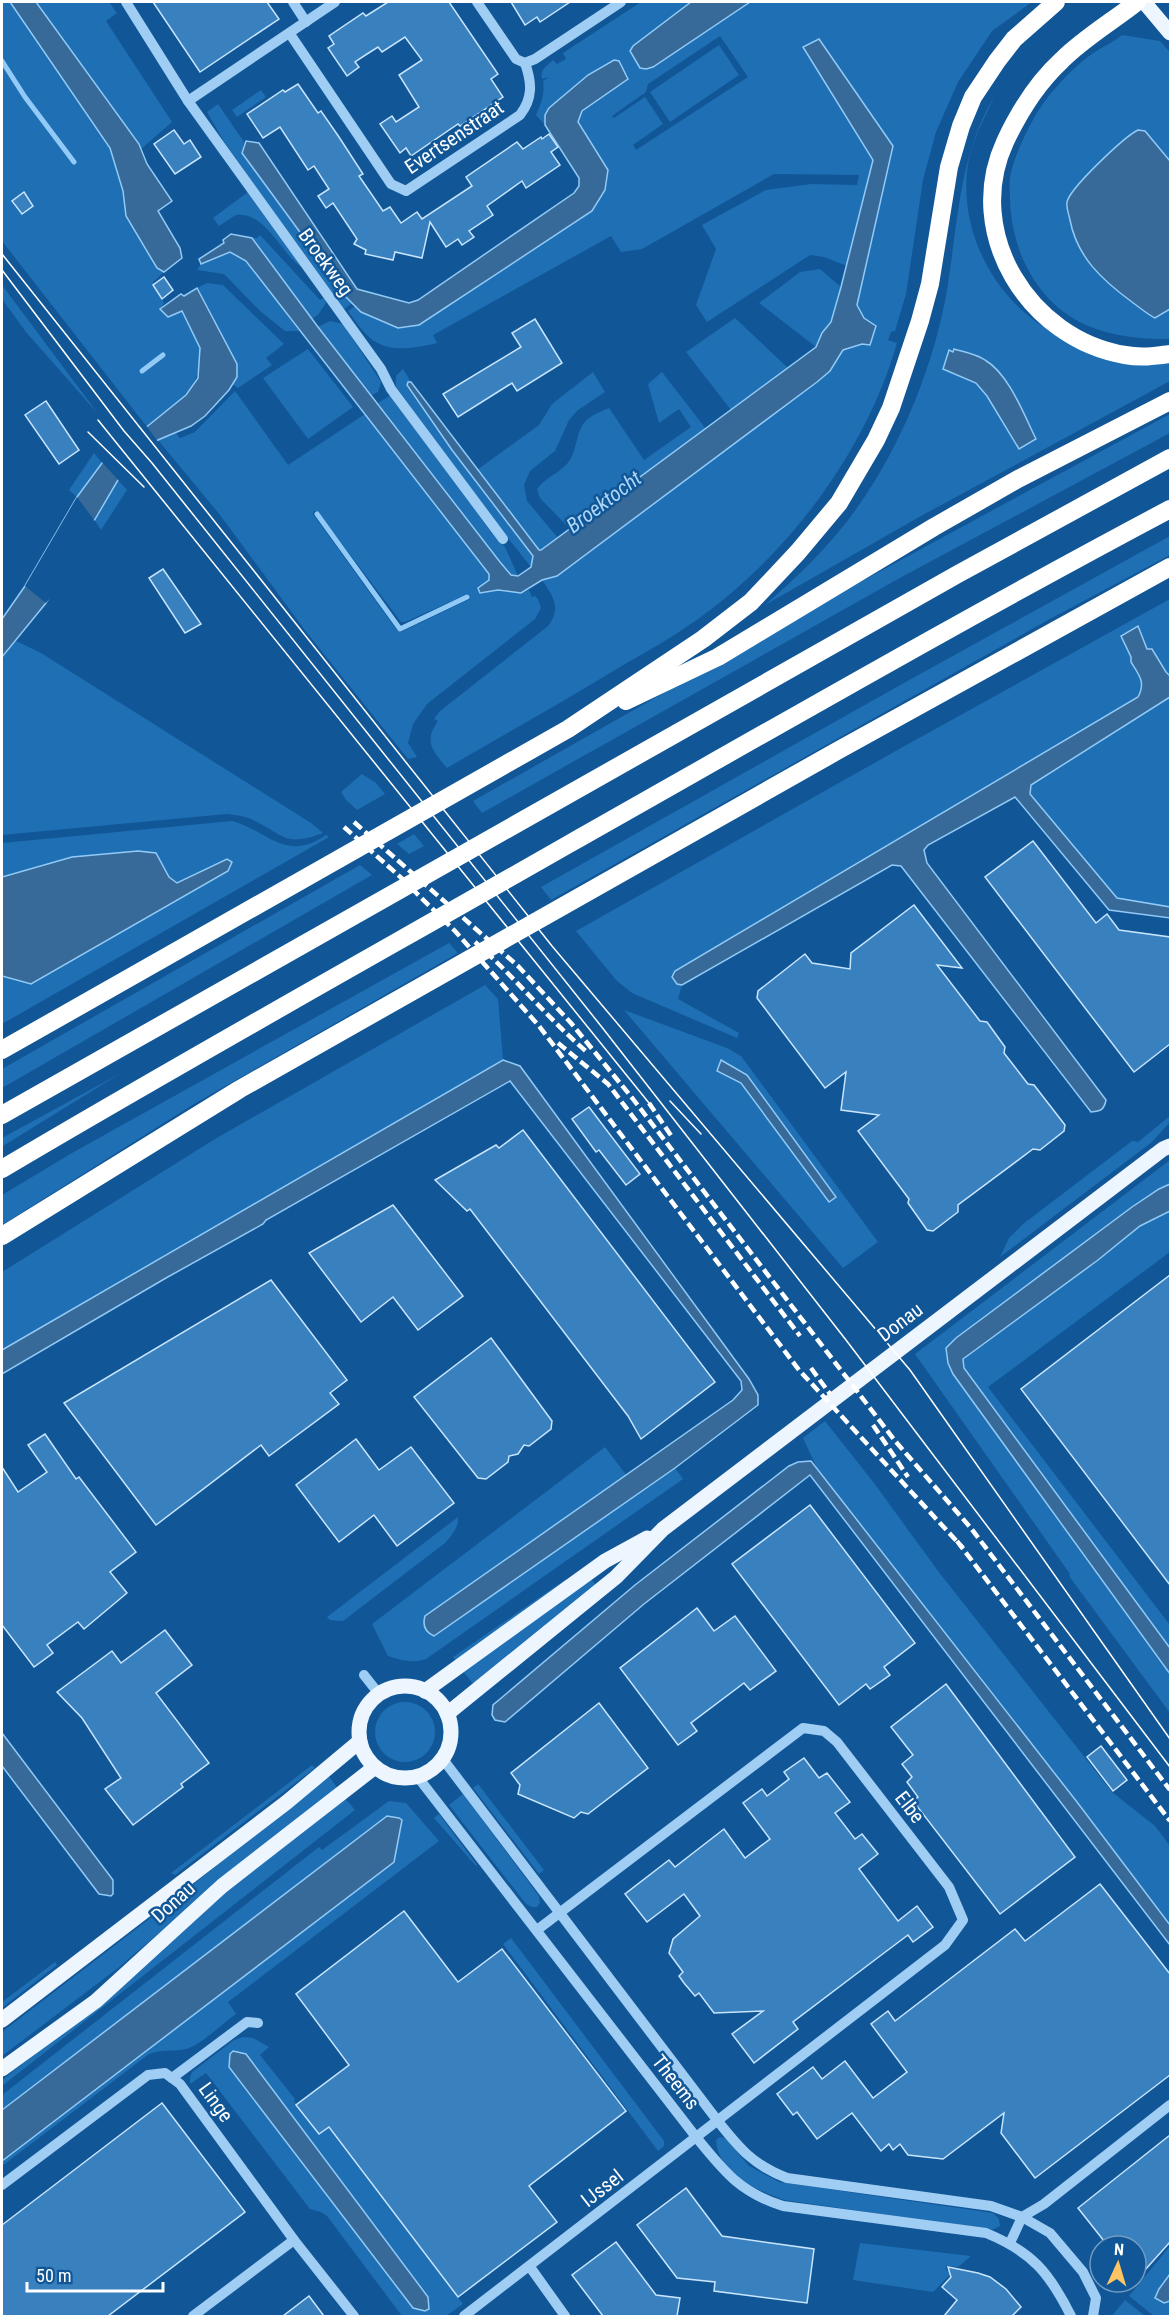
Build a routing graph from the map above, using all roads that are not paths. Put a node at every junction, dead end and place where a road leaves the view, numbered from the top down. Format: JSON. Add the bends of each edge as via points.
{"nodes":[{"id":1,"x":126,"y":2,"type":"edge"},
{"id":2,"x":293,"y":2,"type":"edge"},
{"id":3,"x":335,"y":2,"type":"edge"},
{"id":4,"x":477,"y":2,"type":"edge"},
{"id":5,"x":621,"y":2,"type":"edge"},
{"id":6,"x":1056,"y":2,"type":"edge"},
{"id":7,"x":1137,"y":2,"type":"edge"},
{"id":8,"x":1144,"y":2,"type":"edge"},
{"id":9,"x":306,"y":22,"type":"junction"},
{"id":10,"x":1170,"y":33,"type":"edge"},
{"id":11,"x":290,"y":34,"type":"junction"},
{"id":12,"x":525,"y":63,"type":"junction"},
{"id":13,"x":188,"y":101,"type":"junction"},
{"id":14,"x":1170,"y":354,"type":"edge"},
{"id":15,"x":1170,"y":401,"type":"edge"},
{"id":16,"x":1170,"y":458,"type":"edge"},
{"id":17,"x":1170,"y":509,"type":"edge"},
{"id":18,"x":503,"y":539,"type":"dead end"},
{"id":19,"x":1170,"y":567,"type":"edge"},
{"id":20,"x":568,"y":729,"type":"junction"},
{"id":21,"x":2,"y":1050,"type":"edge"},
{"id":22,"x":2,"y":1115,"type":"edge"},
{"id":23,"x":1168,"y":1145,"type":"edge"},
{"id":24,"x":2,"y":1169,"type":"edge"},
{"id":25,"x":2,"y":1236,"type":"edge"},
{"id":26,"x":663,"y":1529,"type":"junction"},
{"id":27,"x":364,"y":1675,"type":"dead end"},
{"id":28,"x":425,"y":1691,"type":"junction"},
{"id":29,"x":379,"y":1694,"type":"junction"},
{"id":30,"x":447,"y":1714,"type":"junction"},
{"id":31,"x":360,"y":1741,"type":"junction"},
{"id":32,"x":442,"y":1758,"type":"junction"},
{"id":33,"x":375,"y":1767,"type":"junction"},
{"id":34,"x":417,"y":1776,"type":"junction"},
{"id":35,"x":560,"y":1912,"type":"junction"},
{"id":36,"x":537,"y":1930,"type":"junction"},
{"id":37,"x":2,"y":2020,"type":"edge"},
{"id":38,"x":258,"y":2023,"type":"dead end"},
{"id":39,"x":2,"y":2069,"type":"edge"},
{"id":40,"x":172,"y":2078,"type":"junction"},
{"id":41,"x":1170,"y":2105,"type":"edge"},
{"id":42,"x":717,"y":2120,"type":"junction"},
{"id":43,"x":696,"y":2137,"type":"junction"},
{"id":44,"x":2,"y":2185,"type":"edge"},
{"id":45,"x":1022,"y":2217,"type":"junction"},
{"id":46,"x":294,"y":2240,"type":"junction"},
{"id":47,"x":1010,"y":2243,"type":"junction"},
{"id":48,"x":530,"y":2267,"type":"junction"},
{"id":49,"x":193,"y":2316,"type":"edge"},
{"id":50,"x":354,"y":2316,"type":"edge"},
{"id":51,"x":464,"y":2316,"type":"edge"},
{"id":52,"x":565,"y":2316,"type":"edge"},
{"id":53,"x":1071,"y":2316,"type":"edge"},
{"id":54,"x":1093,"y":2316,"type":"edge"}],
"edges":[{"from":1,"to":13,"type":"street","name":"Broekweg"},
{"from":2,"to":9,"type":"street"},
{"from":3,"to":9,"type":"street"},
{"from":4,"to":12,"type":"street","via":[[516,59]]},
{"from":5,"to":12,"type":"street"},
{"from":6,"to":20,"type":"highway","via":[[1014,39],[973,97],[949,167],[930,285],[909,357],[876,440],[838,503],[751,602],[703,639]]},
{"from":7,"to":14,"type":"highway","via":[[1063,59],[1031,97],[998,160],[991,188],[993,218],[1000,250],[1019,285],[1065,332],[1123,355]]},
{"from":8,"to":10,"type":"main road"},
{"from":9,"to":11,"type":"street"},
{"from":11,"to":12,"type":"street","name":"Evertsenstraat","via":[[391,184],[406,191],[520,115],[531,96],[531,78]]},
{"from":11,"to":13,"type":"street"},
{"from":13,"to":18,"type":"street","name":"Broekweg","via":[[381,369],[391,389]]},
{"from":15,"to":20,"type":"highway","via":[[1018,479],[718,657]]},
{"from":16,"to":22,"type":"highway"},
{"from":17,"to":24,"type":"highway","via":[[142,1085]]},
{"from":19,"to":25,"type":"highway","via":[[240,1089]]},
{"from":20,"to":21,"type":"highway"},
{"from":23,"to":26,"type":"main road","name":"Donau"},
{"from":26,"to":28,"type":"main road","name":"Donau","via":[[605,1561]]},
{"from":26,"to":30,"type":"main road","name":"Donau","via":[[616,1577]]},
{"from":27,"to":29,"type":"street"},
{"from":28,"to":29,"type":"main road","via":[[401,1686]]},
{"from":28,"to":30,"type":"main road"},
{"from":29,"to":31,"type":"main road","via":[[362,1715]]},
{"from":30,"to":32,"type":"main road","via":[[450,1737]]},
{"from":31,"to":33,"type":"main road"},
{"from":31,"to":37,"type":"main road","name":"Donau"},
{"from":32,"to":34,"type":"main road","via":[[431,1770]]},
{"from":32,"to":35,"type":"street","name":"Theems"},
{"from":33,"to":34,"type":"main road","via":[[395,1777]]},
{"from":33,"to":39,"type":"main road","name":"Donau","via":[[222,1886],[96,2001]]},
{"from":34,"to":36,"type":"street","name":"Theems"},
{"from":35,"to":36,"type":"street","name":"Elbe"},
{"from":35,"to":42,"type":"street","name":"Theems"},
{"from":35,"to":42,"type":"street","name":"Elbe","via":[[802,1728],[824,1731],[837,1742],[949,1887],[963,1920],[945,1945]]},
{"from":36,"to":43,"type":"street","name":"Theems"},
{"from":38,"to":40,"type":"street","via":[[247,2022]]},
{"from":40,"to":44,"type":"street","name":"Linge","via":[[165,2073],[148,2075]]},
{"from":40,"to":46,"type":"street","name":"Linge"},
{"from":41,"to":45,"type":"street"},
{"from":42,"to":43,"type":"street","name":"Elbe"},
{"from":42,"to":45,"type":"street","name":"Theems","via":[[741,2151],[757,2164],[787,2178],[991,2206]]},
{"from":43,"to":47,"type":"street","name":"Theems","via":[[725,2172],[764,2200],[802,2209],[986,2233]]},
{"from":43,"to":48,"type":"street","name":"IJssel"},
{"from":45,"to":47,"type":"street"},
{"from":45,"to":54,"type":"street","name":"Theems","via":[[1050,2233],[1083,2272],[1096,2298]]},
{"from":46,"to":49,"type":"street"},
{"from":46,"to":50,"type":"street","name":"Linge"},
{"from":47,"to":53,"type":"street","name":"Theems","via":[[1034,2259],[1059,2292]]},
{"from":48,"to":51,"type":"street","name":"IJssel"},
{"from":48,"to":52,"type":"street"}]}
